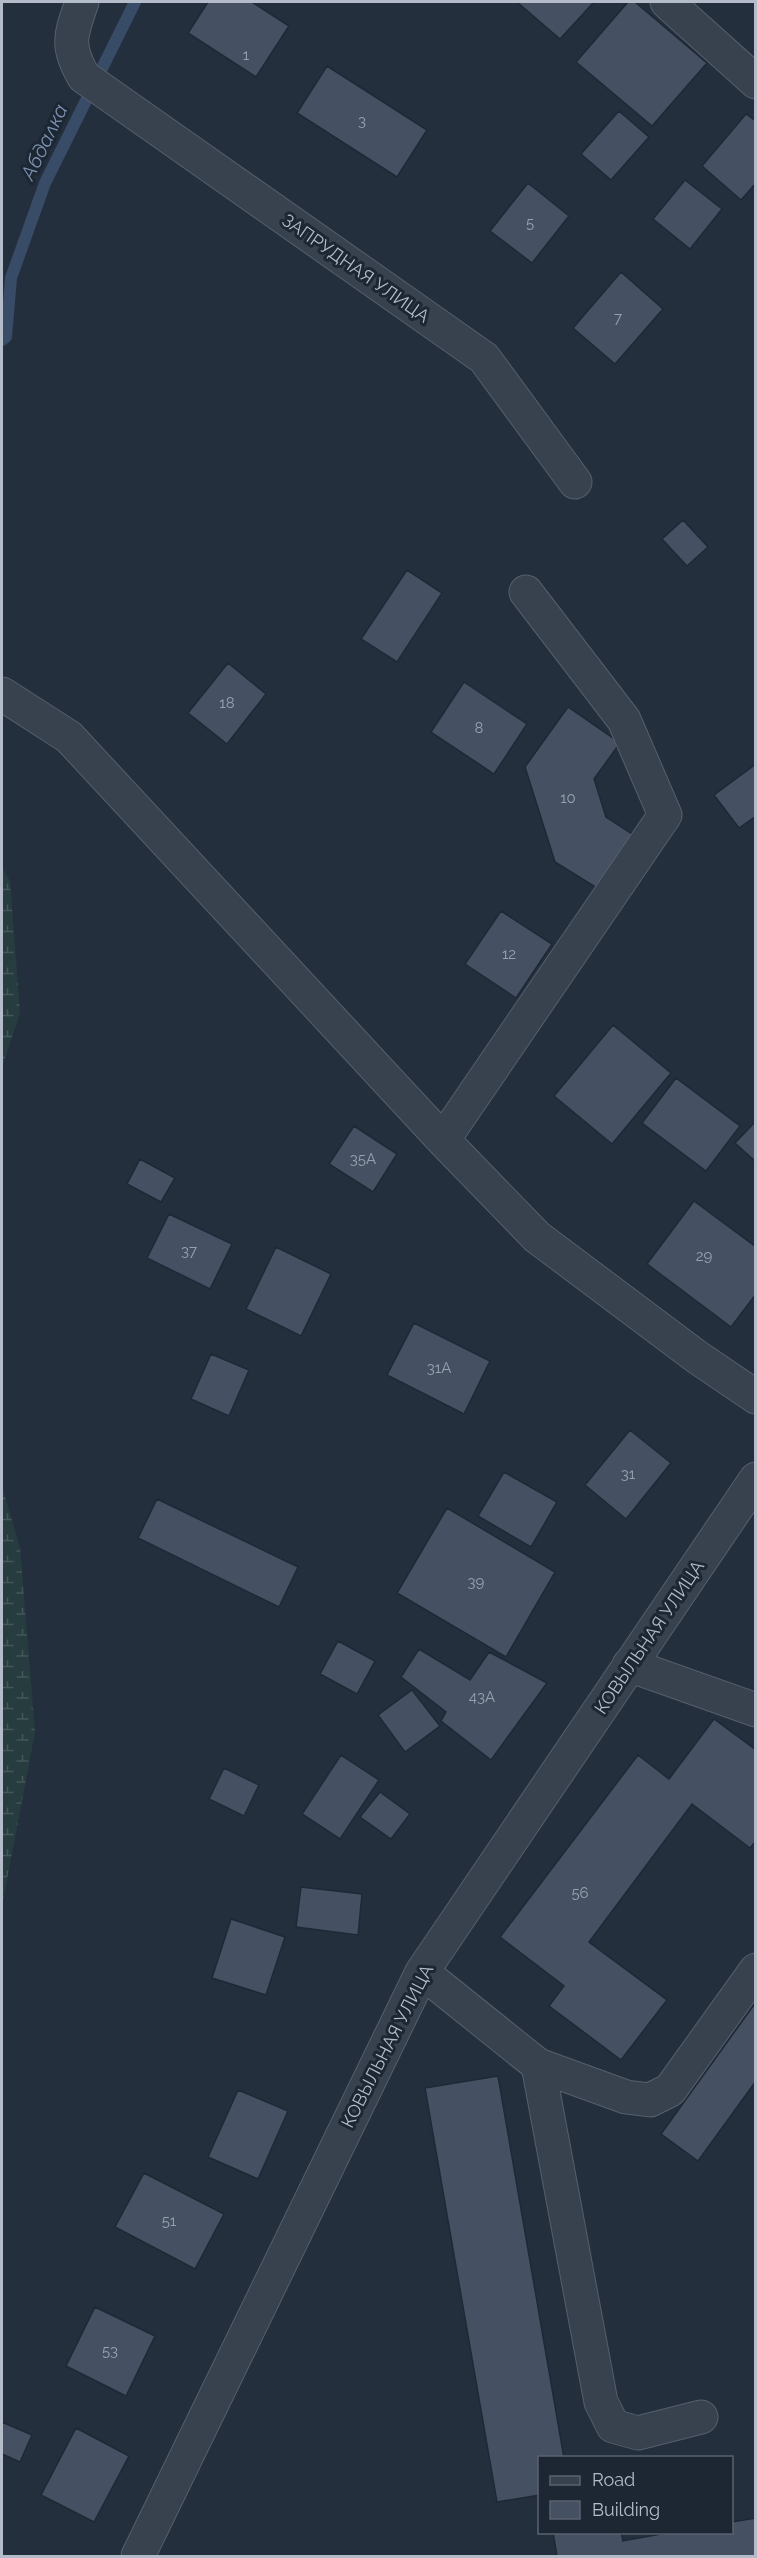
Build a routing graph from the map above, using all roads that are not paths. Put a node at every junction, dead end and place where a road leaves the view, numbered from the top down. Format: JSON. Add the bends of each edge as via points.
{"nodes":[{"id":1,"x":82,"y":2,"type":"edge"},
{"id":2,"x":667,"y":2,"type":"edge"},
{"id":3,"x":756,"y":82,"type":"edge"},
{"id":4,"x":575,"y":482,"type":"dead end"},
{"id":5,"x":526,"y":592,"type":"dead end"},
{"id":6,"x":2,"y":694,"type":"edge"},
{"id":7,"x":443,"y":1140,"type":"junction"},
{"id":8,"x":756,"y":1397,"type":"edge"},
{"id":9,"x":756,"y":1479,"type":"edge"},
{"id":10,"x":629,"y":1665,"type":"junction"},
{"id":11,"x":756,"y":1710,"type":"edge"},
{"id":12,"x":756,"y":1970,"type":"edge"},
{"id":13,"x":422,"y":1972,"type":"junction"},
{"id":14,"x":538,"y":2065,"type":"junction"},
{"id":15,"x":701,"y":2417,"type":"dead end"},
{"id":16,"x":138,"y":2556,"type":"edge"}],
"edges":[{"from":1,"to":4,"type":"street","name":"ЗАПРУДНАЯ УЛИЦА","via":[[70,39],[78,66],[93,83],[484,358]]},
{"from":2,"to":3,"type":"street"},
{"from":5,"to":7,"type":"street","via":[[624,720],[665,815]]},
{"from":6,"to":7,"type":"street","via":[[69,737]]},
{"from":7,"to":8,"type":"street","via":[[537,1237]]},
{"from":9,"to":10,"type":"street","name":"КОВЫЛЬНАЯ УЛИЦА"},
{"from":10,"to":11,"type":"street"},
{"from":10,"to":13,"type":"street","name":"КОВЫЛЬНАЯ УЛИЦА"},
{"from":12,"to":14,"type":"street","via":[[670,2090],[650,2100],[626,2097]]},
{"from":13,"to":14,"type":"street"},
{"from":13,"to":16,"type":"street","name":"КОВЫЛЬНАЯ УЛИЦА"},
{"from":14,"to":15,"type":"street","via":[[601,2402],[613,2426],[638,2433]]}]}
